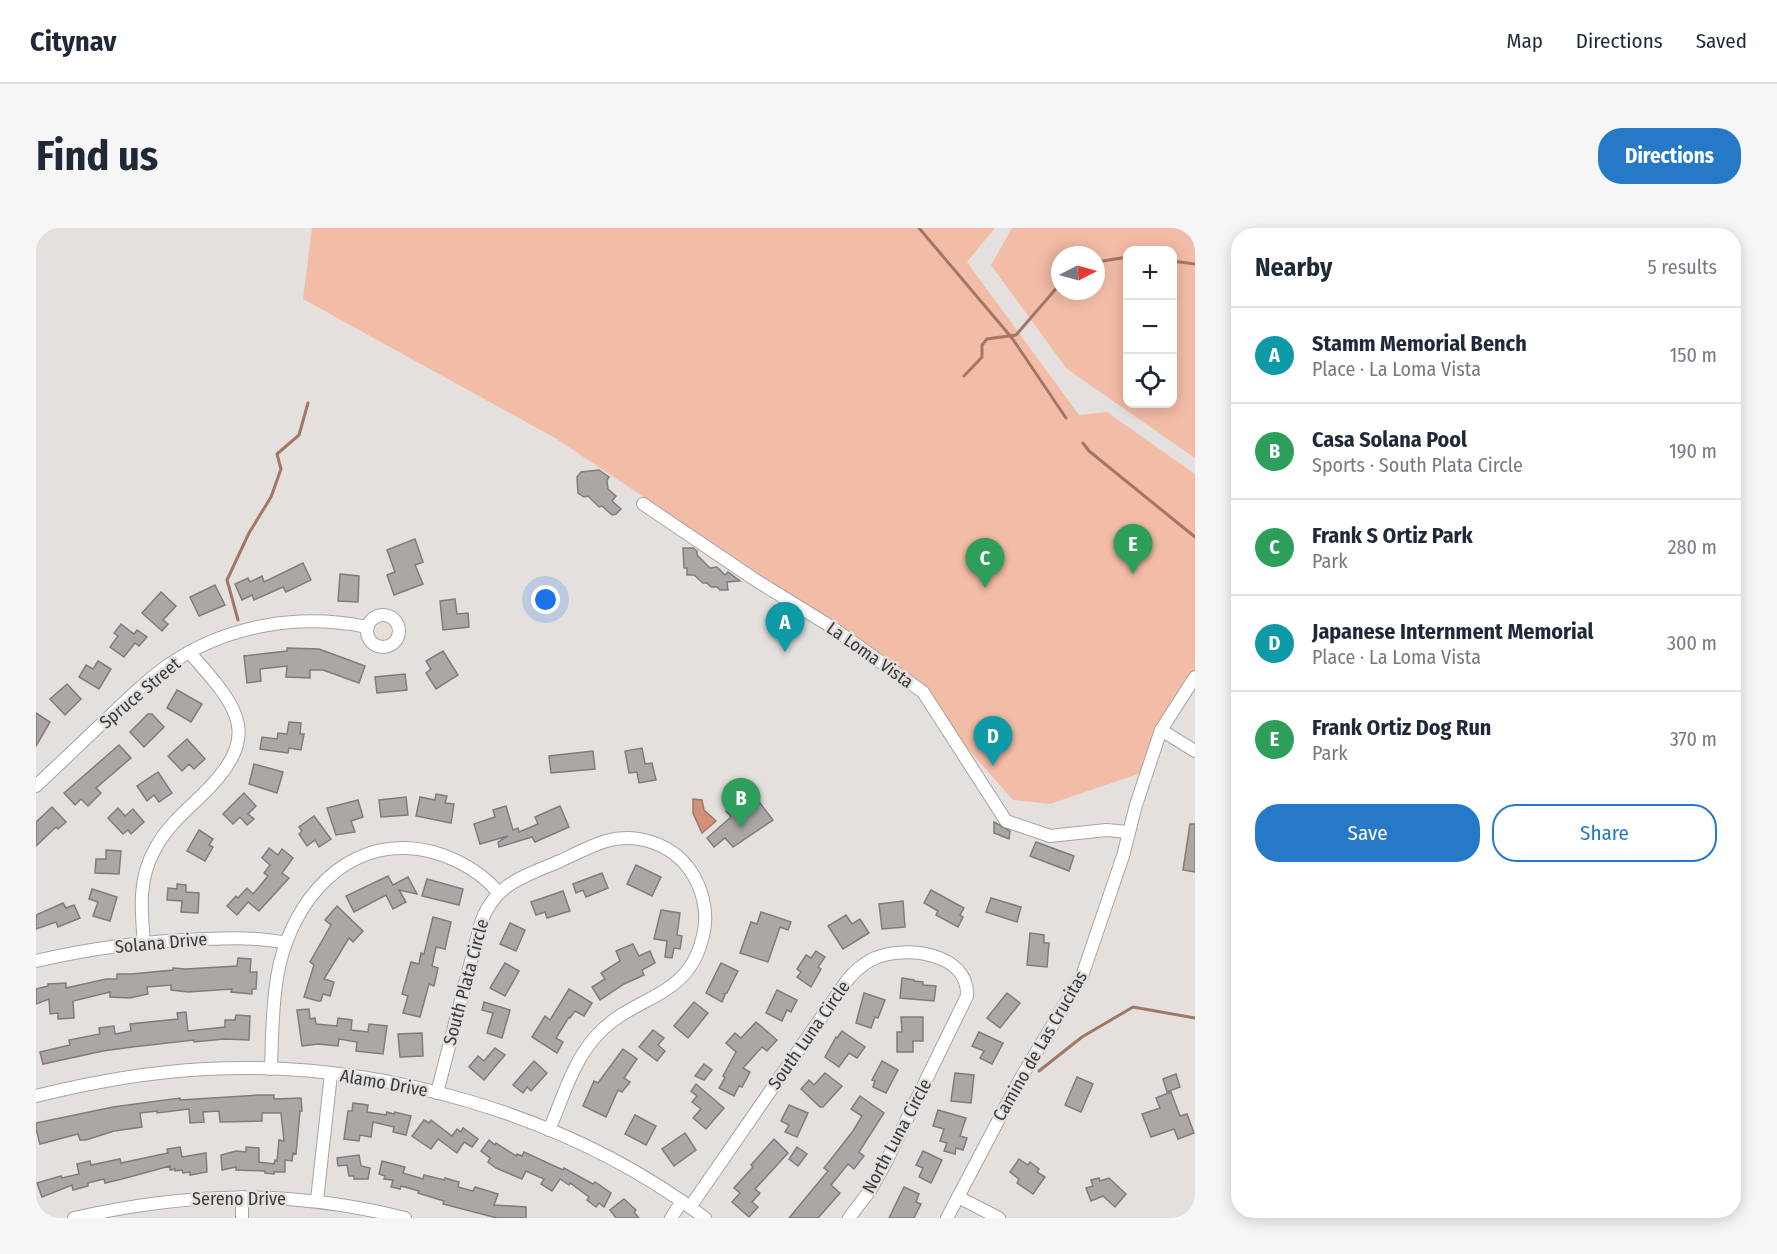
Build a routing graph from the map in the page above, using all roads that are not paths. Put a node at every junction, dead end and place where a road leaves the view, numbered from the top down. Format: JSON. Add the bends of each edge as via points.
{"nodes":[{"id":1,"x":643,"y":504,"type":"dead end"},
{"id":2,"x":367,"y":627,"type":"dead end"},
{"id":3,"x":189,"y":652,"type":"junction"},
{"id":4,"x":1195,"y":677,"type":"edge"},
{"id":5,"x":1161,"y":730,"type":"junction"},
{"id":6,"x":1195,"y":751,"type":"edge"},
{"id":7,"x":36,"y":786,"type":"edge"},
{"id":8,"x":1129,"y":832,"type":"junction"},
{"id":9,"x":498,"y":892,"type":"junction"},
{"id":10,"x":144,"y":943,"type":"junction"},
{"id":11,"x":286,"y":944,"type":"junction"},
{"id":12,"x":36,"y":961,"type":"edge"},
{"id":13,"x":941,"y":1051,"type":"joint"},
{"id":14,"x":271,"y":1069,"type":"junction"},
{"id":15,"x":331,"y":1074,"type":"junction"},
{"id":16,"x":437,"y":1093,"type":"junction"},
{"id":17,"x":36,"y":1096,"type":"edge"},
{"id":18,"x":549,"y":1130,"type":"junction"},
{"id":19,"x":242,"y":1197,"type":"junction"},
{"id":20,"x":958,"y":1197,"type":"junction"},
{"id":21,"x":317,"y":1200,"type":"junction"},
{"id":22,"x":686,"y":1204,"type":"junction"},
{"id":23,"x":74,"y":1218,"type":"edge"},
{"id":24,"x":242,"y":1218,"type":"edge"},
{"id":25,"x":405,"y":1218,"type":"edge"},
{"id":26,"x":671,"y":1218,"type":"edge"},
{"id":27,"x":705,"y":1218,"type":"edge"},
{"id":28,"x":849,"y":1218,"type":"edge"},
{"id":29,"x":947,"y":1218,"type":"edge"},
{"id":30,"x":999,"y":1218,"type":"edge"}],
"edges":[{"from":1,"to":8,"type":"street","name":"La Loma Vista","via":[[830,626],[922,692],[1006,821],[1050,836],[1106,830]]},
{"from":2,"to":3,"type":"street","name":"Spruce Street","via":[[322,622],[273,624],[222,637]]},
{"from":3,"to":7,"type":"street","name":"Spruce Street","via":[[143,686]]},
{"from":3,"to":10,"type":"street","via":[[231,703],[238,721],[238,740],[227,768],[168,829],[151,856],[142,889]]},
{"from":4,"to":5,"type":"street","name":"Camino de Las Crucitas"},
{"from":5,"to":6,"type":"street"},
{"from":5,"to":8,"type":"street","name":"Camino de Las Crucitas"},
{"from":8,"to":20,"type":"street","name":"Camino de Las Crucitas","via":[[1082,976],[1019,1080]]},
{"from":9,"to":11,"type":"street","via":[[478,874],[442,855],[415,848],[383,850],[353,859],[323,881]]},
{"from":9,"to":16,"type":"street","name":"South Plata Circle","via":[[486,908],[480,926]]},
{"from":9,"to":18,"type":"street","name":"South Plata Circle","via":[[519,878],[606,841],[630,838],[664,848],[683,862],[700,892],[706,923],[696,957],[680,980],[617,1018],[597,1035],[576,1067]]},
{"from":10,"to":11,"type":"street","name":"Solana Drive","via":[[236,938]]},
{"from":10,"to":12,"type":"street","name":"Solana Drive"},
{"from":11,"to":14,"type":"street","via":[[275,992]]},
{"from":13,"to":22,"type":"street","name":"South Luna Circle","via":[[968,996],[959,971],[936,957],[912,952],[888,954],[865,963],[848,978]]},
{"from":13,"to":28,"type":"street","name":"North Luna Circle","via":[[886,1162]]},
{"from":14,"to":15,"type":"street","name":"Alamo Drive"},
{"from":14,"to":17,"type":"street","name":"Alamo Drive","via":[[161,1072]]},
{"from":15,"to":16,"type":"street","name":"Alamo Drive"},
{"from":15,"to":21,"type":"street"},
{"from":16,"to":18,"type":"street","name":"Alamo Drive"},
{"from":18,"to":22,"type":"street","name":"Alamo Drive","via":[[611,1160]]},
{"from":19,"to":21,"type":"street","name":"Sereno Drive"},
{"from":19,"to":23,"type":"street","name":"Sereno Drive","via":[[170,1200]]},
{"from":19,"to":24,"type":"street"},
{"from":20,"to":29,"type":"street","name":"Camino de Las Crucitas"},
{"from":20,"to":30,"type":"street"},
{"from":21,"to":25,"type":"street","name":"Sereno Drive"},
{"from":22,"to":26,"type":"street"},
{"from":22,"to":27,"type":"street","name":"Alamo Drive"}]}
